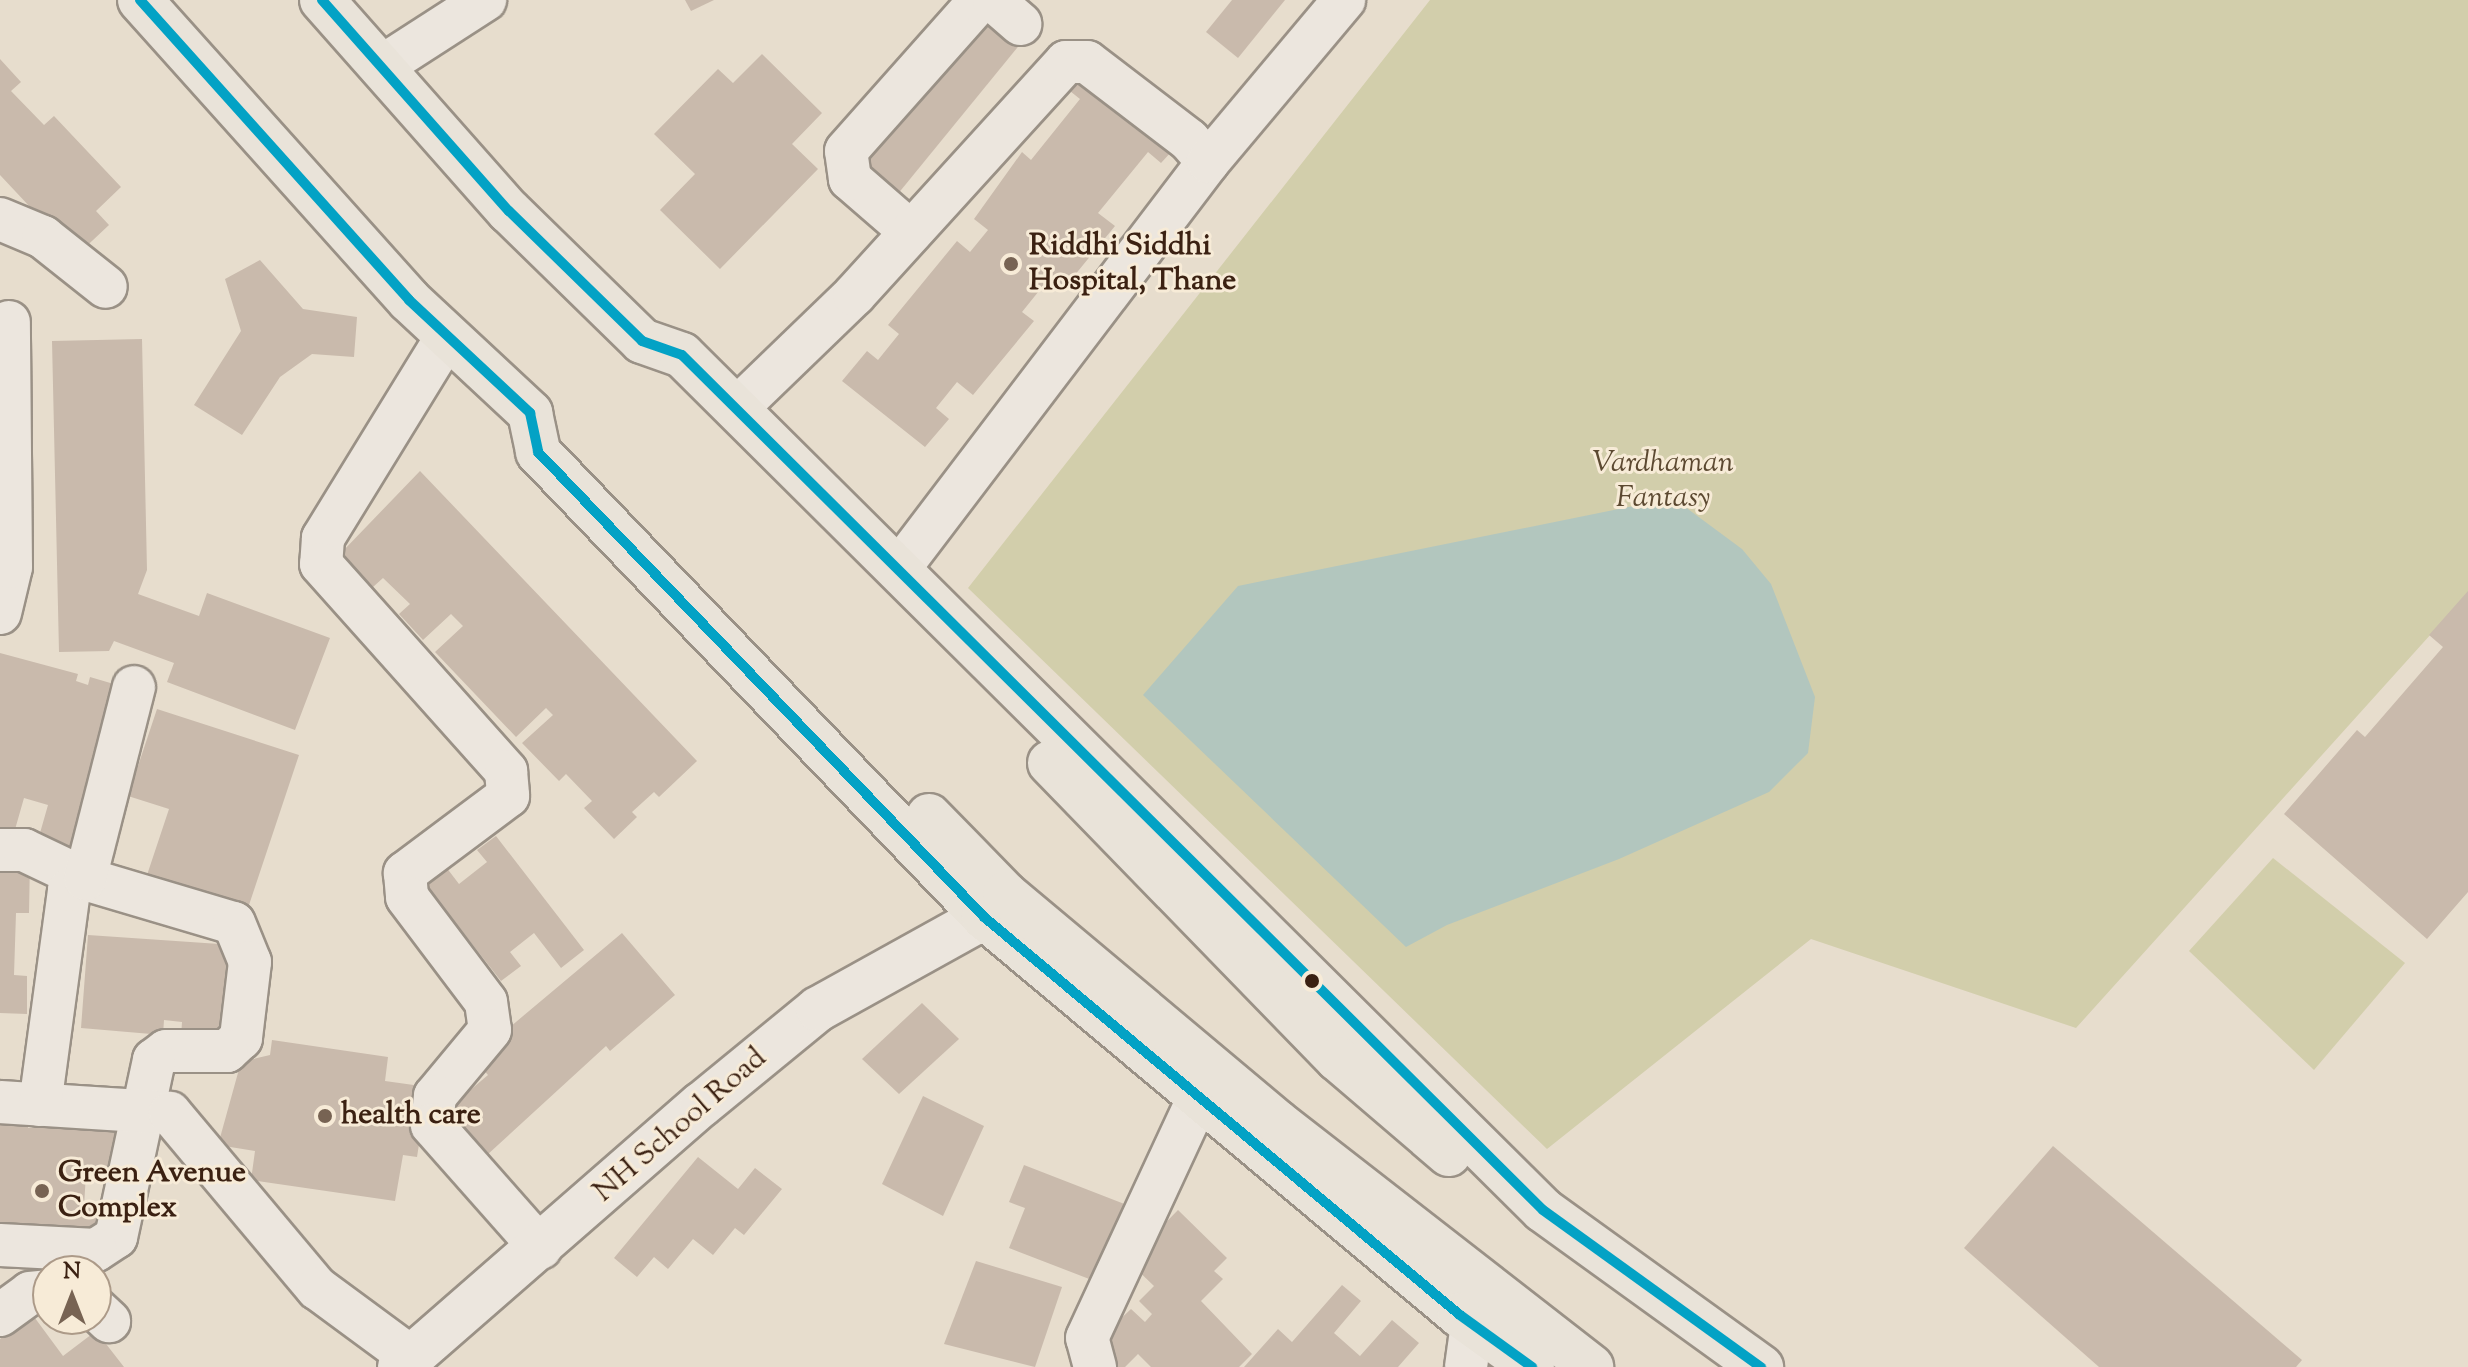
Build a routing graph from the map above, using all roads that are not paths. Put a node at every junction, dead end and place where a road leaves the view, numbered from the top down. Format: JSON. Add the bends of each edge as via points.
{"nodes":[{"id":1,"x":140,"y":0,"type":"edge"},
{"id":2,"x":322,"y":0,"type":"edge"},
{"id":3,"x":485,"y":0,"type":"edge"},
{"id":4,"x":1344,"y":0,"type":"edge"},
{"id":5,"x":1020,"y":24,"type":"dead end"},
{"id":6,"x":381,"y":67,"type":"junction"},
{"id":7,"x":1208,"y":162,"type":"junction"},
{"id":8,"x":0,"y":219,"type":"edge"},
{"id":9,"x":911,"y":232,"type":"junction"},
{"id":10,"x":106,"y":287,"type":"dead end"},
{"id":11,"x":9,"y":322,"type":"dead end"},
{"id":12,"x":446,"y":338,"type":"junction"},
{"id":13,"x":642,"y":341,"type":"junction"},
{"id":14,"x":736,"y":409,"type":"junction"},
{"id":15,"x":530,"y":413,"type":"junction"},
{"id":16,"x":898,"y":570,"type":"junction"},
{"id":17,"x":0,"y":613,"type":"edge"},
{"id":18,"x":134,"y":687,"type":"dead end"},
{"id":19,"x":0,"y":850,"type":"edge"},
{"id":20,"x":85,"y":879,"type":"junction"},
{"id":21,"x":984,"y":917,"type":"junction"},
{"id":22,"x":1199,"y":1097,"type":"junction"},
{"id":23,"x":20,"y":1104,"type":"edge"},
{"id":24,"x":141,"y":1109,"type":"junction"},
{"id":25,"x":0,"y":1245,"type":"edge"},
{"id":26,"x":541,"y":1248,"type":"junction"},
{"id":27,"x":32,"y":1293,"type":"edge"},
{"id":28,"x":0,"y":1315,"type":"edge"},
{"id":29,"x":1472,"y":1324,"type":"junction"},
{"id":30,"x":406,"y":1362,"type":"edge"},
{"id":31,"x":1095,"y":1367,"type":"edge"},
{"id":32,"x":1466,"y":1367,"type":"edge"},
{"id":33,"x":1532,"y":1367,"type":"edge"},
{"id":34,"x":1591,"y":1367,"type":"edge"},
{"id":35,"x":1722,"y":1367,"type":"edge"},
{"id":36,"x":1761,"y":1367,"type":"edge"}],
"edges":[{"from":1,"to":12,"type":"main road"},
{"from":2,"to":6,"type":"main road"},
{"from":3,"to":6,"type":"street"},
{"from":4,"to":7,"type":"street"},
{"from":5,"to":9,"type":"street","via":[[994,1],[979,1],[846,151],[850,179]]},
{"from":6,"to":13,"type":"main road","via":[[509,211]]},
{"from":7,"to":9,"type":"street","via":[[1189,140],[1087,62],[1066,62]]},
{"from":7,"to":16,"type":"street"},
{"from":8,"to":10,"type":"street","via":[[43,237]]},
{"from":9,"to":14,"type":"street"},
{"from":11,"to":17,"type":"street","via":[[11,567]]},
{"from":12,"to":15,"type":"main road"},
{"from":12,"to":26,"type":"street","via":[[323,538],[321,564],[506,771],[508,796],[405,873],[407,897],[486,1002],[490,1030],[435,1096],[432,1125]]},
{"from":13,"to":14,"type":"main road","via":[[682,355]]},
{"from":13,"to":35,"type":"main road","via":[[1338,1059],[1562,1249]]},
{"from":14,"to":16,"type":"main road"},
{"from":15,"to":21,"type":"main road","via":[[538,452]]},
{"from":15,"to":34,"type":"main road","via":[[1005,894],[1278,1123]]},
{"from":16,"to":36,"type":"main road","via":[[1543,1210]]},
{"from":18,"to":20,"type":"street"},
{"from":19,"to":20,"type":"street","via":[[24,850]]},
{"from":20,"to":23,"type":"street","via":[[69,890]]},
{"from":20,"to":24,"type":"street","via":[[234,923],[250,962],[241,1038],[227,1051],[166,1051],[154,1060]]},
{"from":21,"to":22,"type":"main road"},
{"from":21,"to":26,"type":"street","name":"NH School Road","via":[[818,1009]]},
{"from":22,"to":29,"type":"main road"},
{"from":22,"to":31,"type":"street","via":[[1087,1338]]},
{"from":23,"to":24,"type":"street"},
{"from":24,"to":25,"type":"street","via":[[116,1237],[96,1250]]},
{"from":24,"to":30,"type":"street","via":[[170,1113],[317,1288]]},
{"from":26,"to":30,"type":"street","name":"NH School Road"},
{"from":27,"to":28,"type":"street"},
{"from":29,"to":32,"type":"street"},
{"from":29,"to":33,"type":"main road"}]}
